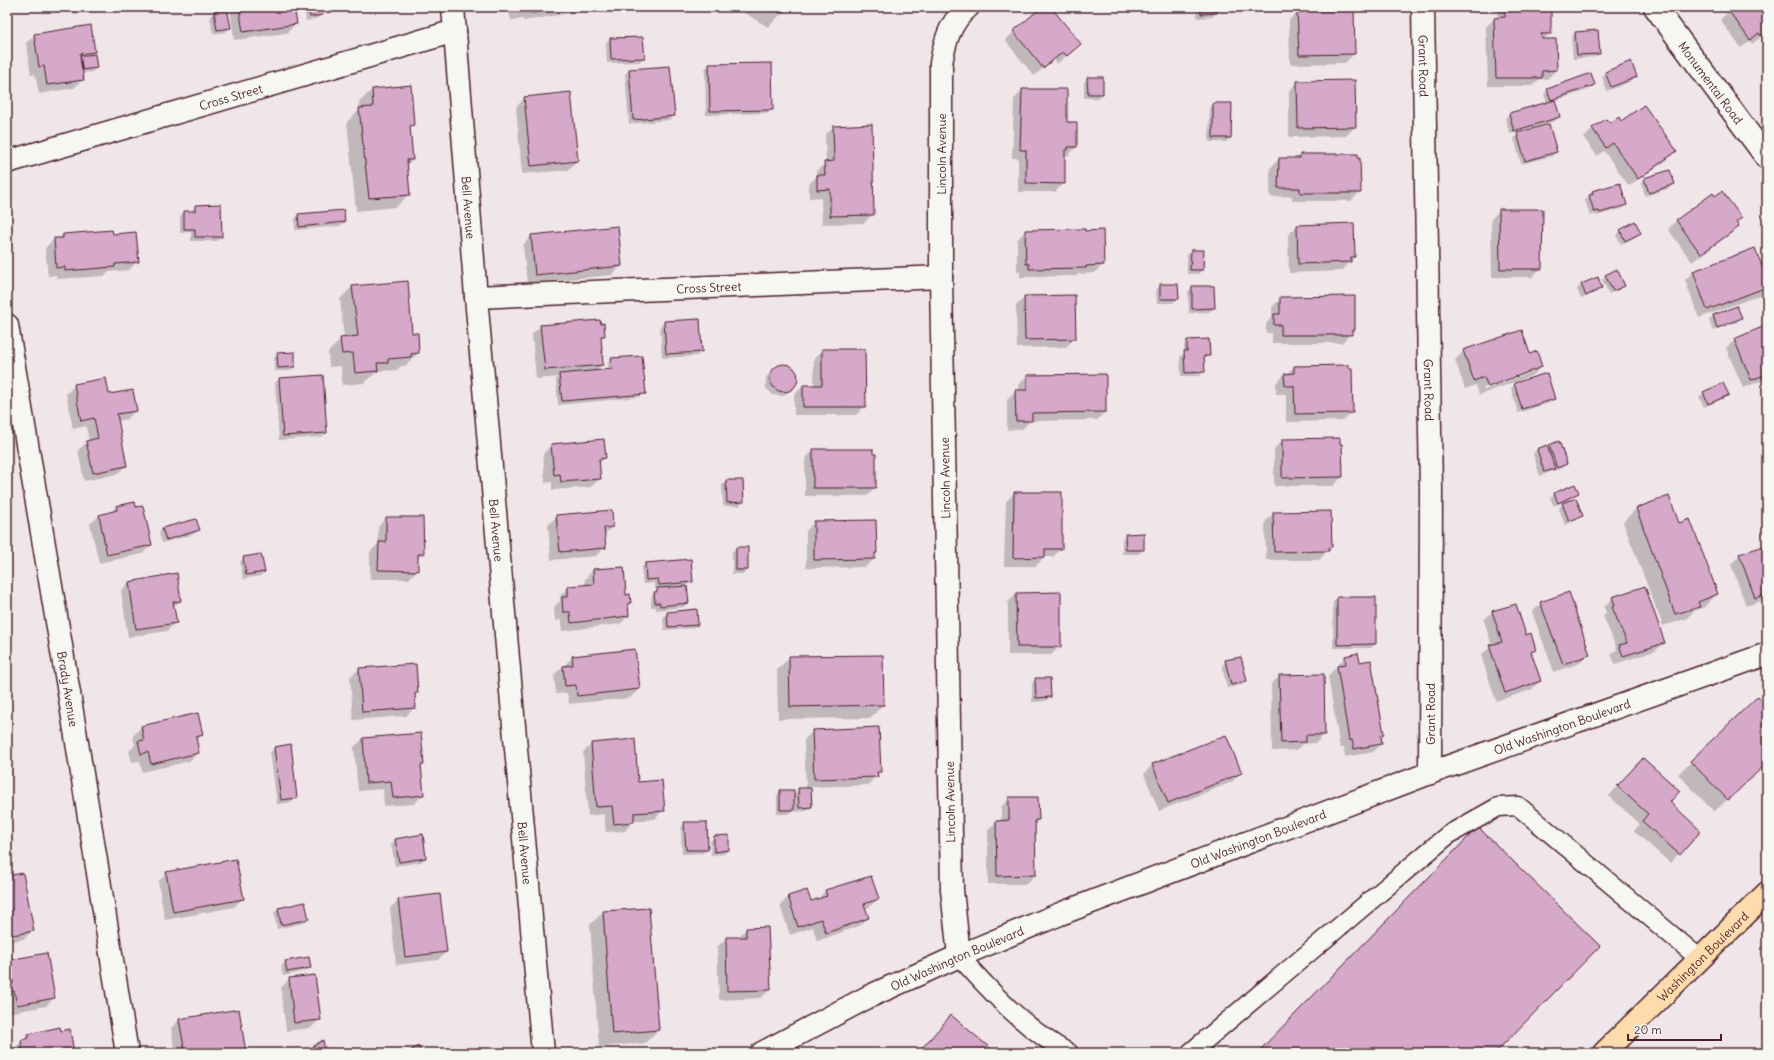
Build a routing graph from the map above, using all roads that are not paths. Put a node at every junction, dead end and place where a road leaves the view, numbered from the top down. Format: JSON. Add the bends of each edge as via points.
{"nodes":[{"id":1,"x":453,"y":7,"type":"edge"},
{"id":2,"x":968,"y":7,"type":"edge"},
{"id":3,"x":1423,"y":7,"type":"edge"},
{"id":4,"x":1655,"y":7,"type":"edge"},
{"id":5,"x":455,"y":30,"type":"junction"},
{"id":6,"x":1767,"y":158,"type":"edge"},
{"id":7,"x":7,"y":162,"type":"edge"},
{"id":8,"x":941,"y":277,"type":"junction"},
{"id":9,"x":476,"y":297,"type":"junction"},
{"id":10,"x":7,"y":325,"type":"edge"},
{"id":11,"x":1767,"y":654,"type":"edge"},
{"id":12,"x":1430,"y":773,"type":"junction"},
{"id":13,"x":1767,"y":894,"type":"edge"},
{"id":14,"x":959,"y":956,"type":"junction"},
{"id":15,"x":1700,"y":959,"type":"junction"},
{"id":16,"x":128,"y":1053,"type":"edge"},
{"id":17,"x":543,"y":1053,"type":"edge"},
{"id":18,"x":762,"y":1053,"type":"edge"},
{"id":19,"x":1069,"y":1053,"type":"edge"},
{"id":20,"x":1190,"y":1053,"type":"edge"},
{"id":21,"x":1604,"y":1053,"type":"edge"}],
"edges":[{"from":1,"to":5,"type":"street","name":"Bell Avenue"},
{"from":2,"to":8,"type":"street","name":"Lincoln Avenue","via":[[960,14],[946,36],[941,63]]},
{"from":3,"to":12,"type":"street","name":"Grant Road","via":[[1431,490]]},
{"from":4,"to":6,"type":"street","name":"Monumental Road"},
{"from":5,"to":7,"type":"street","name":"Cross Street"},
{"from":5,"to":9,"type":"street","name":"Bell Avenue"},
{"from":8,"to":9,"type":"street","name":"Cross Street"},
{"from":8,"to":14,"type":"street","name":"Lincoln Avenue","via":[[952,890]]},
{"from":9,"to":17,"type":"street","name":"Bell Avenue"},
{"from":10,"to":16,"type":"street","name":"Brady Avenue"},
{"from":11,"to":12,"type":"street","name":"Old Washington Boulevard"},
{"from":12,"to":14,"type":"street","name":"Old Washington Boulevard","via":[[1060,914]]},
{"from":13,"to":15,"type":"main road","name":"Washington Boulevard"},
{"from":14,"to":18,"type":"street","name":"Old Washington Boulevard","via":[[868,997]]},
{"from":14,"to":19,"type":"lane","via":[[993,994],[1049,1042]]},
{"from":15,"to":20,"type":"lane","via":[[1518,806],[1498,807],[1448,835]]},
{"from":15,"to":21,"type":"main road","name":"Washington Boulevard"}]}
